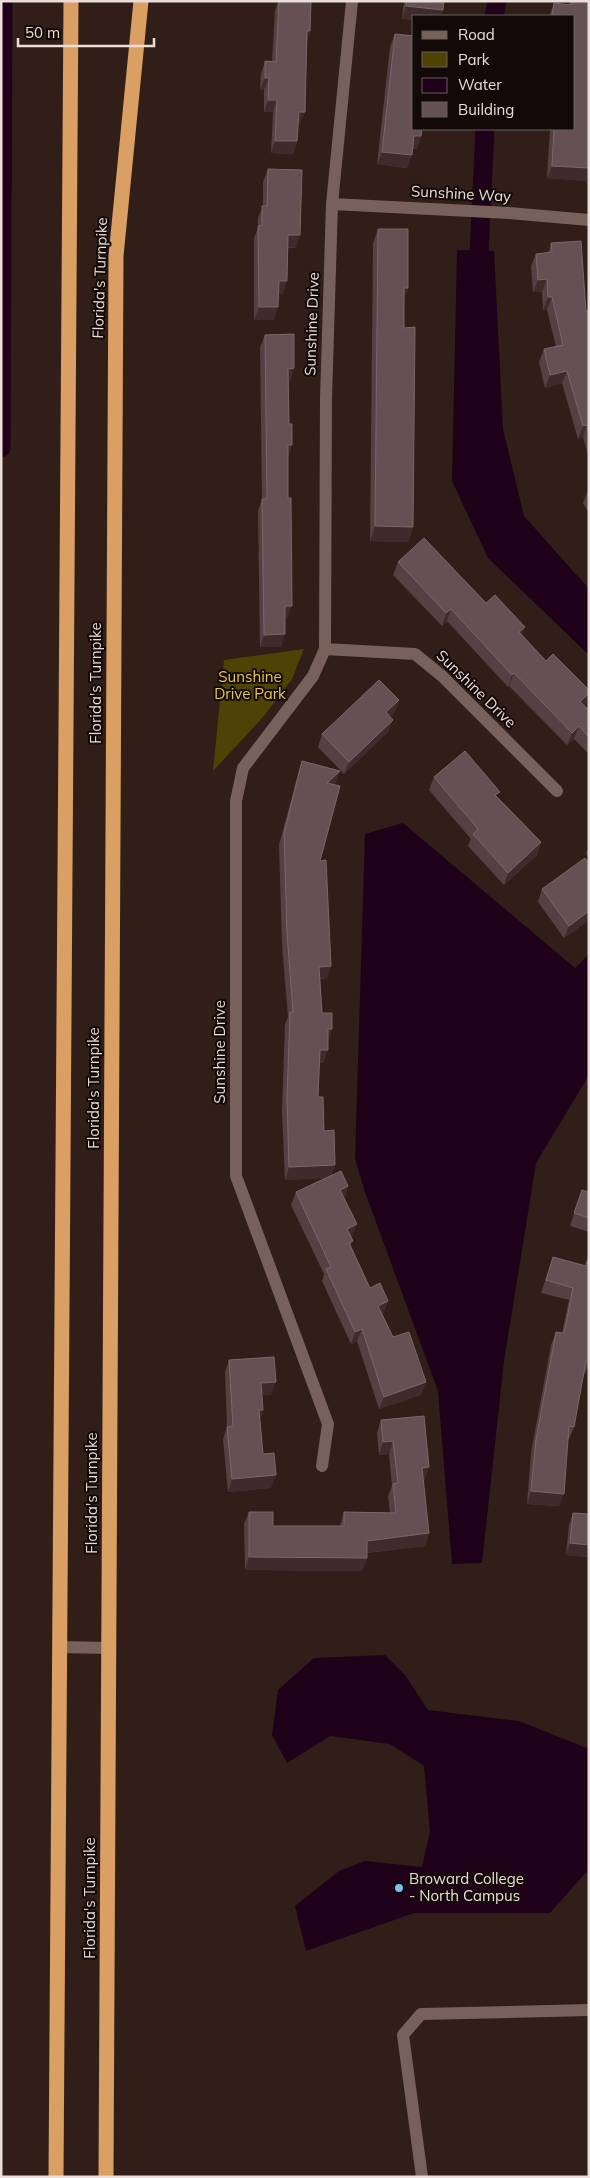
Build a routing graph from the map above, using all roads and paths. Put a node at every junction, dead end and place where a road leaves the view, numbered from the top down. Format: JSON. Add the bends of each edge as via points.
{"nodes":[{"id":1,"x":71,"y":1,"type":"edge"},
{"id":2,"x":141,"y":1,"type":"edge"},
{"id":3,"x":352,"y":1,"type":"edge"},
{"id":4,"x":332,"y":204,"type":"junction"},
{"id":5,"x":589,"y":220,"type":"edge"},
{"id":6,"x":325,"y":649,"type":"junction"},
{"id":7,"x":557,"y":791,"type":"dead end"},
{"id":8,"x":322,"y":1466,"type":"dead end"},
{"id":9,"x":59,"y":1647,"type":"junction"},
{"id":10,"x":108,"y":1648,"type":"junction"},
{"id":11,"x":589,"y":2010,"type":"edge"},
{"id":12,"x":56,"y":2177,"type":"edge"},
{"id":13,"x":106,"y":2177,"type":"edge"},
{"id":14,"x":422,"y":2177,"type":"edge"}],
"edges":[{"from":1,"to":9,"type":"highway","name":"Florida's Turnpike"},
{"from":2,"to":10,"type":"highway","name":"Florida's Turnpike","via":[[116,256]]},
{"from":3,"to":4,"type":"street","name":"Sunshine Drive"},
{"from":4,"to":5,"type":"street","name":"Sunshine Way"},
{"from":4,"to":6,"type":"street","name":"Sunshine Drive","via":[[326,398]]},
{"from":6,"to":7,"type":"street","name":"Sunshine Drive","via":[[414,654],[442,676]]},
{"from":6,"to":8,"type":"street","name":"Sunshine Drive","via":[[313,676],[242,768],[236,801],[236,1176],[328,1424]]},
{"from":9,"to":10,"type":"street"},
{"from":9,"to":12,"type":"highway","name":"Florida's Turnpike"},
{"from":10,"to":13,"type":"highway","name":"Florida's Turnpike"},
{"from":11,"to":14,"type":"street","via":[[421,2014],[403,2035]]}]}
